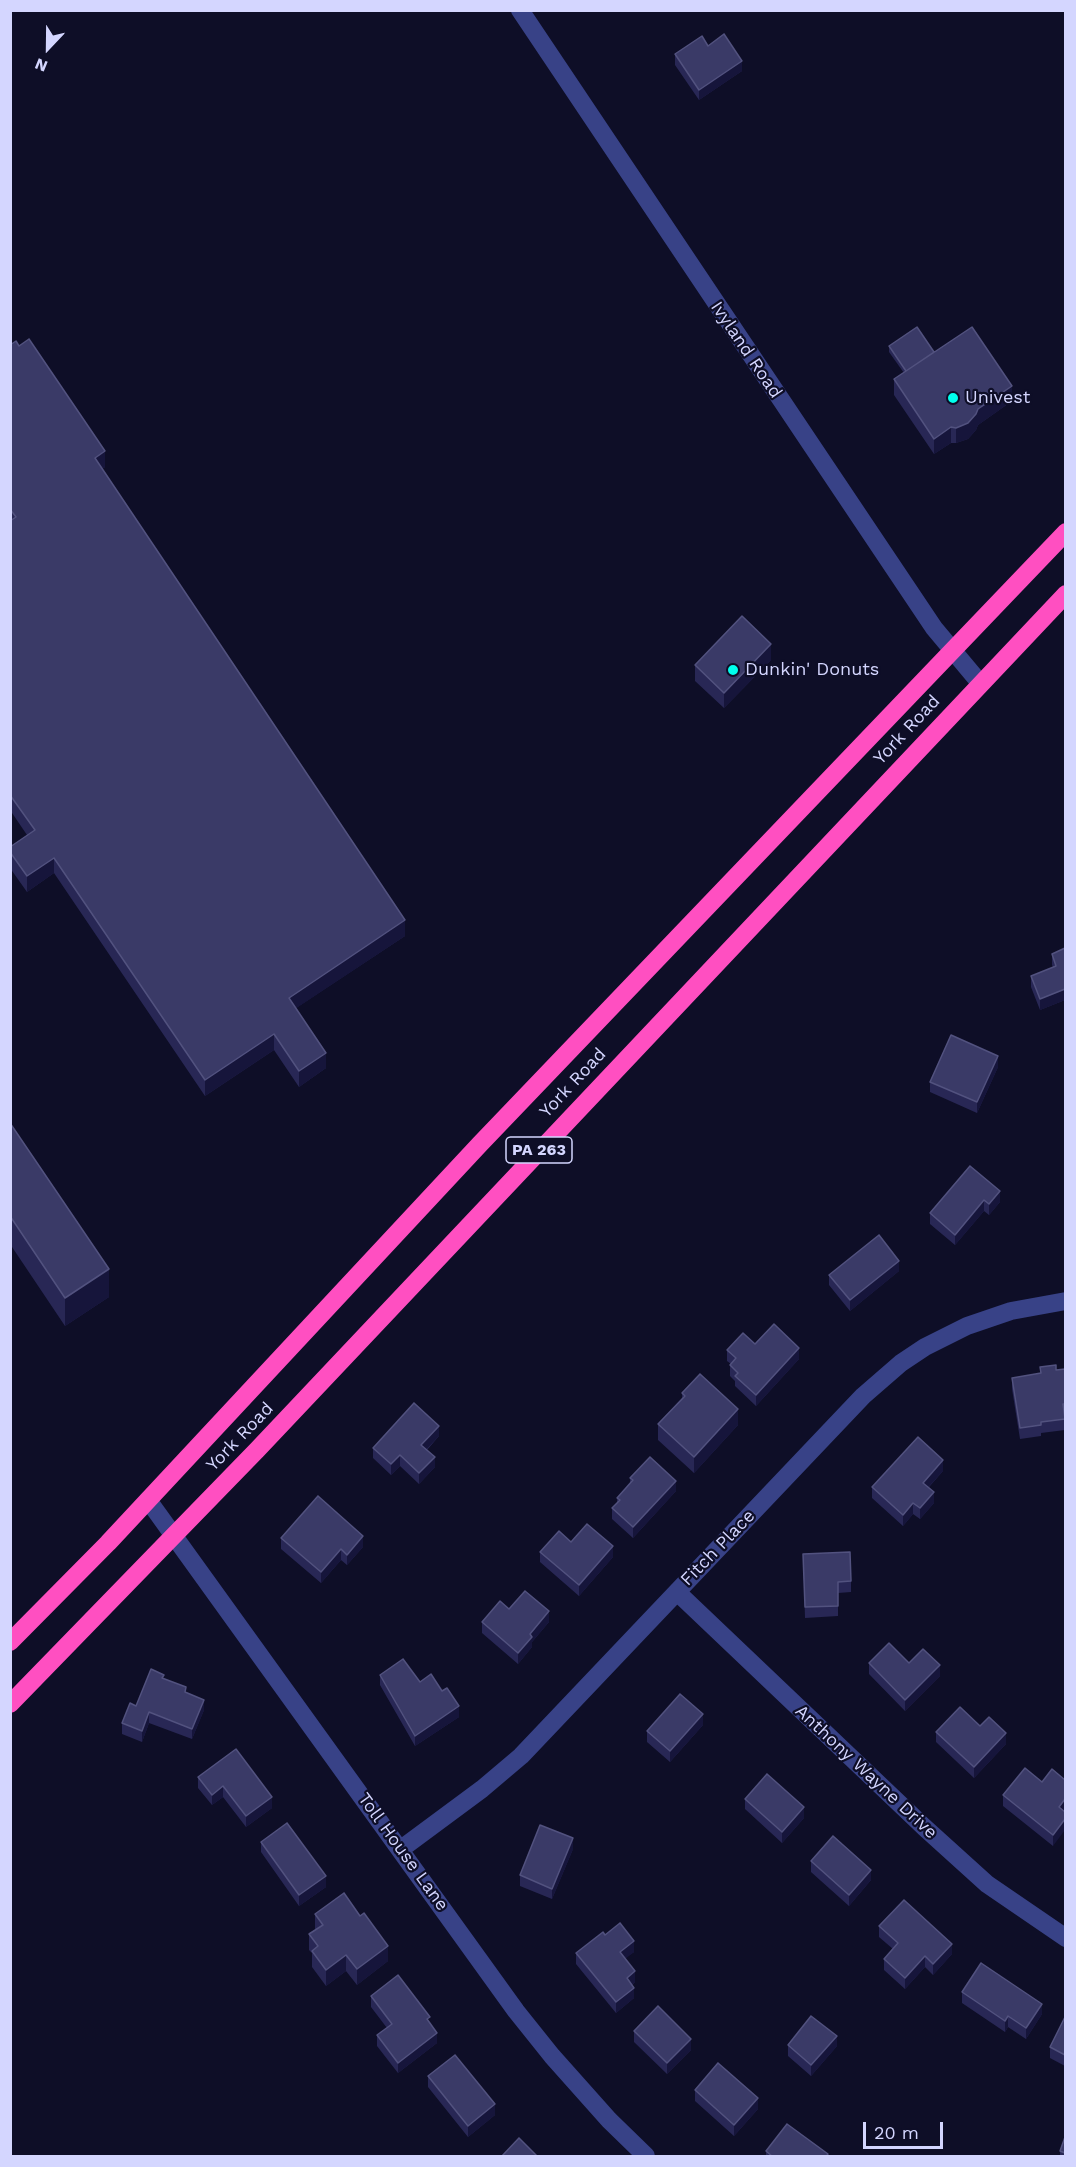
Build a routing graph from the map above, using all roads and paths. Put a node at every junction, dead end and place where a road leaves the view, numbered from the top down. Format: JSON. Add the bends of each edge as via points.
{"nodes":[{"id":1,"x":519,"y":10,"type":"edge"},
{"id":2,"x":1065,"y":532,"type":"edge"},
{"id":3,"x":1065,"y":594,"type":"edge"},
{"id":4,"x":954,"y":651,"type":"junction"},
{"id":5,"x":980,"y":683,"type":"junction"},
{"id":6,"x":1065,"y":1301,"type":"edge"},
{"id":7,"x":148,"y":1500,"type":"junction"},
{"id":8,"x":173,"y":1535,"type":"junction"},
{"id":9,"x":677,"y":1592,"type":"junction"},
{"id":10,"x":10,"y":1642,"type":"edge"},
{"id":11,"x":10,"y":1704,"type":"edge"},
{"id":12,"x":401,"y":1849,"type":"junction"},
{"id":13,"x":1065,"y":1938,"type":"edge"},
{"id":14,"x":646,"y":2157,"type":"edge"}],
"edges":[{"from":1,"to":4,"type":"street","name":"Ivyland Road","via":[[938,635]]},
{"from":2,"to":4,"type":"highway","name":"York Road","number":"PA 263"},
{"from":3,"to":5,"type":"highway","name":"York Road","number":"PA 263"},
{"from":4,"to":5,"type":"street","name":"Ivyland Road"},
{"from":4,"to":7,"type":"highway","name":"York Road","number":"PA 263","via":[[489,1136]]},
{"from":5,"to":8,"type":"highway","name":"York Road","number":"PA 263"},
{"from":6,"to":9,"type":"street","name":"Fitch Place","via":[[1011,1311],[967,1326],[902,1363],[863,1396]]},
{"from":7,"to":8,"type":"street","name":"Toll House Lane"},
{"from":7,"to":10,"type":"highway","name":"York Road","number":"PA 263"},
{"from":8,"to":11,"type":"highway","name":"York Road","number":"PA 263"},
{"from":8,"to":12,"type":"street","name":"Toll House Lane"},
{"from":9,"to":12,"type":"street","name":"Fitch Place","via":[[521,1756]]},
{"from":9,"to":13,"type":"street","name":"Anthony Wayne Drive","via":[[987,1884]]},
{"from":12,"to":14,"type":"street","name":"Toll House Lane","via":[[523,2020]]}]}
